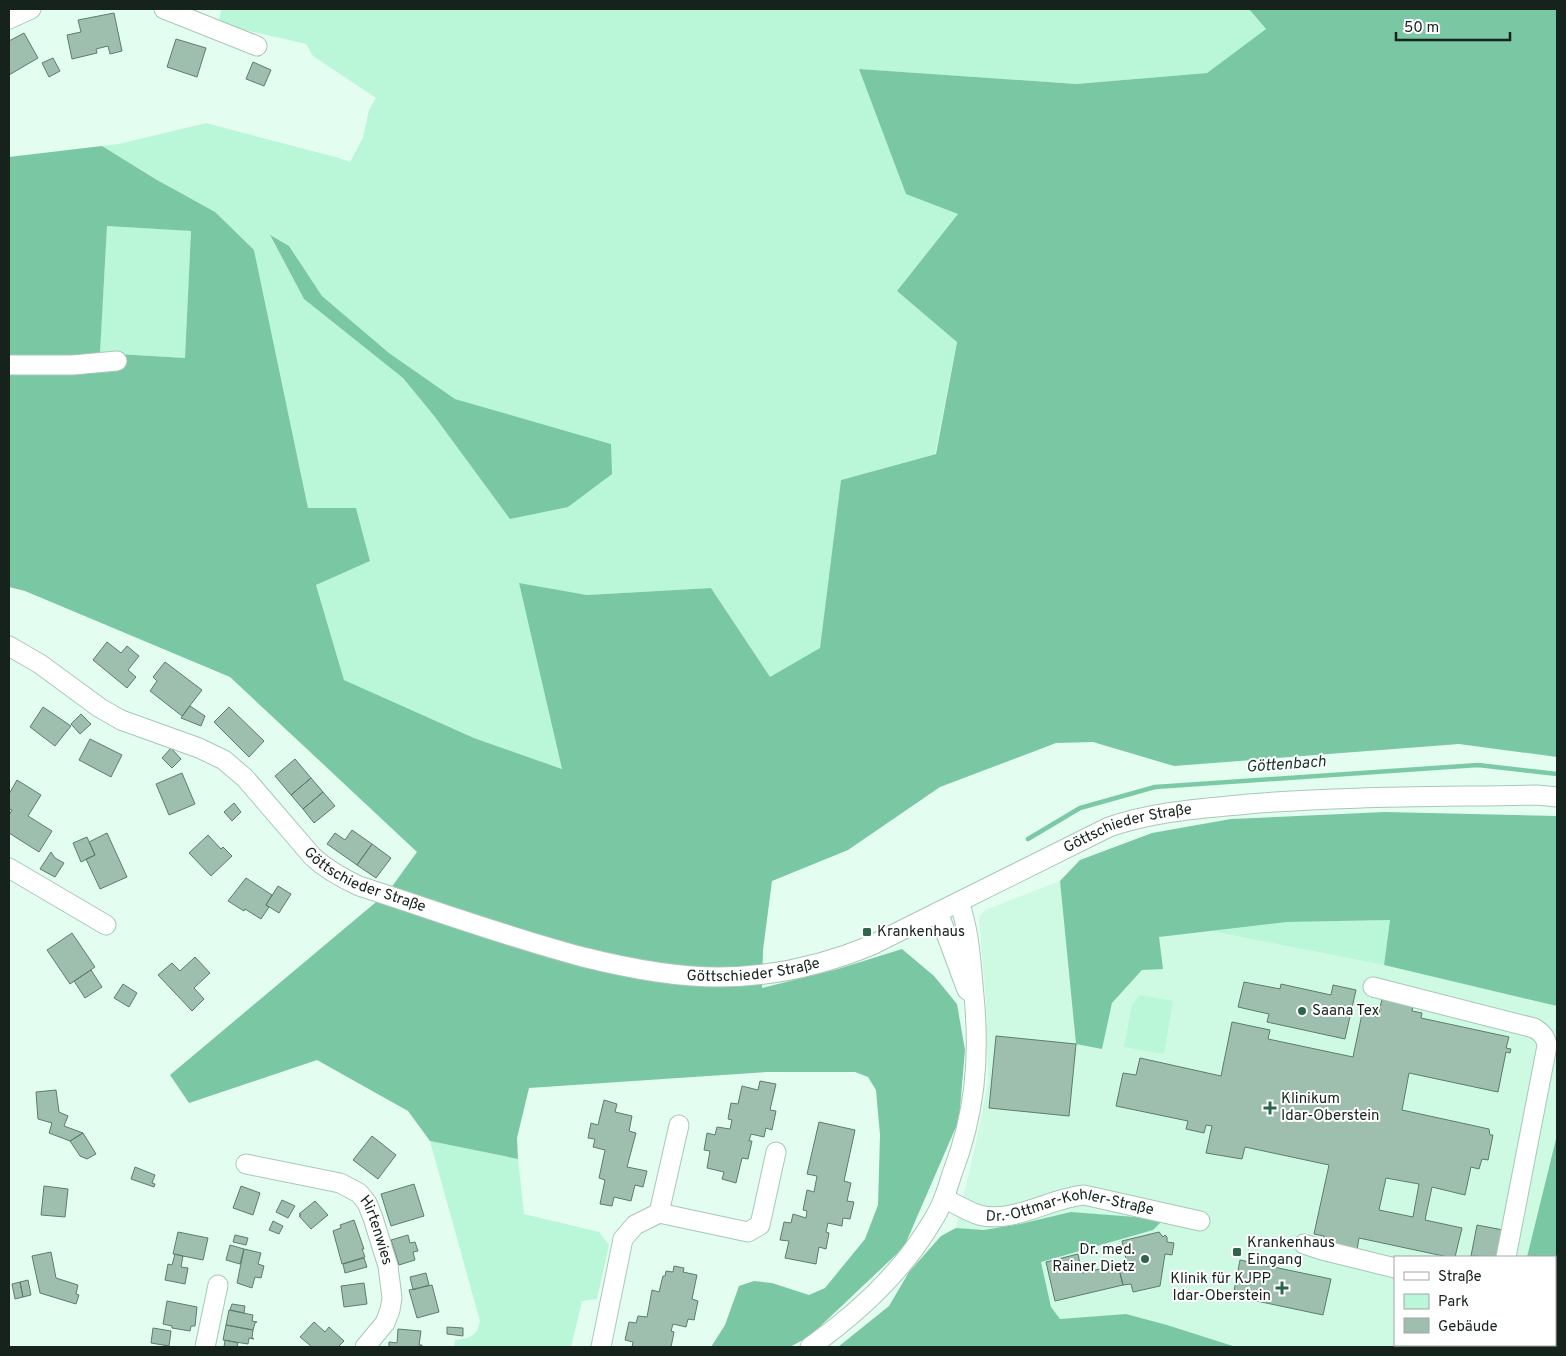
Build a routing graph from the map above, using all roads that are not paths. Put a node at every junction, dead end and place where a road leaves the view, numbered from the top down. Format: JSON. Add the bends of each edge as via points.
{"nodes":[{"id":1,"x":31,"y":9,"type":"edge"},
{"id":2,"x":164,"y":9,"type":"edge"},
{"id":3,"x":9,"y":19,"type":"edge"},
{"id":4,"x":257,"y":46,"type":"dead end"},
{"id":5,"x":117,"y":361,"type":"dead end"},
{"id":6,"x":9,"y":365,"type":"edge"},
{"id":7,"x":9,"y":646,"type":"edge"},
{"id":8,"x":1557,"y":797,"type":"edge"},
{"id":9,"x":9,"y":868,"type":"edge"},
{"id":10,"x":958,"y":902,"type":"junction"},
{"id":11,"x":938,"y":912,"type":"junction"},
{"id":12,"x":106,"y":925,"type":"dead end"},
{"id":13,"x":1373,"y":986,"type":"dead end"},
{"id":14,"x":976,"y":1015,"type":"junction"},
{"id":15,"x":679,"y":1125,"type":"dead end"},
{"id":16,"x":776,"y":1152,"type":"dead end"},
{"id":17,"x":246,"y":1164,"type":"dead end"},
{"id":18,"x":944,"y":1198,"type":"junction"},
{"id":19,"x":659,"y":1213,"type":"junction"},
{"id":20,"x":1200,"y":1221,"type":"dead end"},
{"id":21,"x":1304,"y":1244,"type":"dead end"},
{"id":22,"x":1506,"y":1256,"type":"edge"},
{"id":23,"x":1394,"y":1268,"type":"edge"},
{"id":24,"x":218,"y":1285,"type":"dead end"},
{"id":25,"x":205,"y":1347,"type":"edge"},
{"id":26,"x":365,"y":1347,"type":"edge"},
{"id":27,"x":601,"y":1347,"type":"edge"},
{"id":28,"x":810,"y":1347,"type":"edge"}],
"edges":[{"from":1,"to":3,"type":"street"},
{"from":2,"to":4,"type":"street"},
{"from":5,"to":6,"type":"street"},
{"from":7,"to":11,"type":"street","name":"Göttschieder Straße","via":[[121,720],[224,760],[245,778],[324,868],[359,886],[480,927],[609,963],[650,971],[717,977],[783,971],[844,956]]},
{"from":8,"to":10,"type":"street","name":"Göttschieder Straße","via":[[1310,799],[1172,811],[1109,827]]},
{"from":9,"to":12,"type":"street"},
{"from":10,"to":11,"type":"street","name":"Göttschieder Straße"},
{"from":10,"to":14,"type":"street","via":[[967,928]]},
{"from":11,"to":14,"type":"street"},
{"from":13,"to":22,"type":"street","via":[[1534,1028],[1546,1039]]},
{"from":14,"to":18,"type":"street","via":[[976,1066],[971,1110]]},
{"from":15,"to":19,"type":"street"},
{"from":16,"to":19,"type":"street","via":[[760,1225],[748,1232]]},
{"from":17,"to":26,"type":"street","name":"Hirtenwies","via":[[340,1183],[359,1193],[367,1203],[388,1266],[392,1298],[385,1322]]},
{"from":18,"to":20,"type":"street","name":"Dr.-Ottmar-Kohler-Straße","via":[[979,1215],[999,1216],[1069,1196],[1084,1195]]},
{"from":18,"to":28,"type":"street","via":[[930,1225],[903,1263],[848,1318]]},
{"from":19,"to":27,"type":"street","via":[[635,1225],[623,1239]]},
{"from":21,"to":23,"type":"street"},
{"from":24,"to":25,"type":"street"}]}
